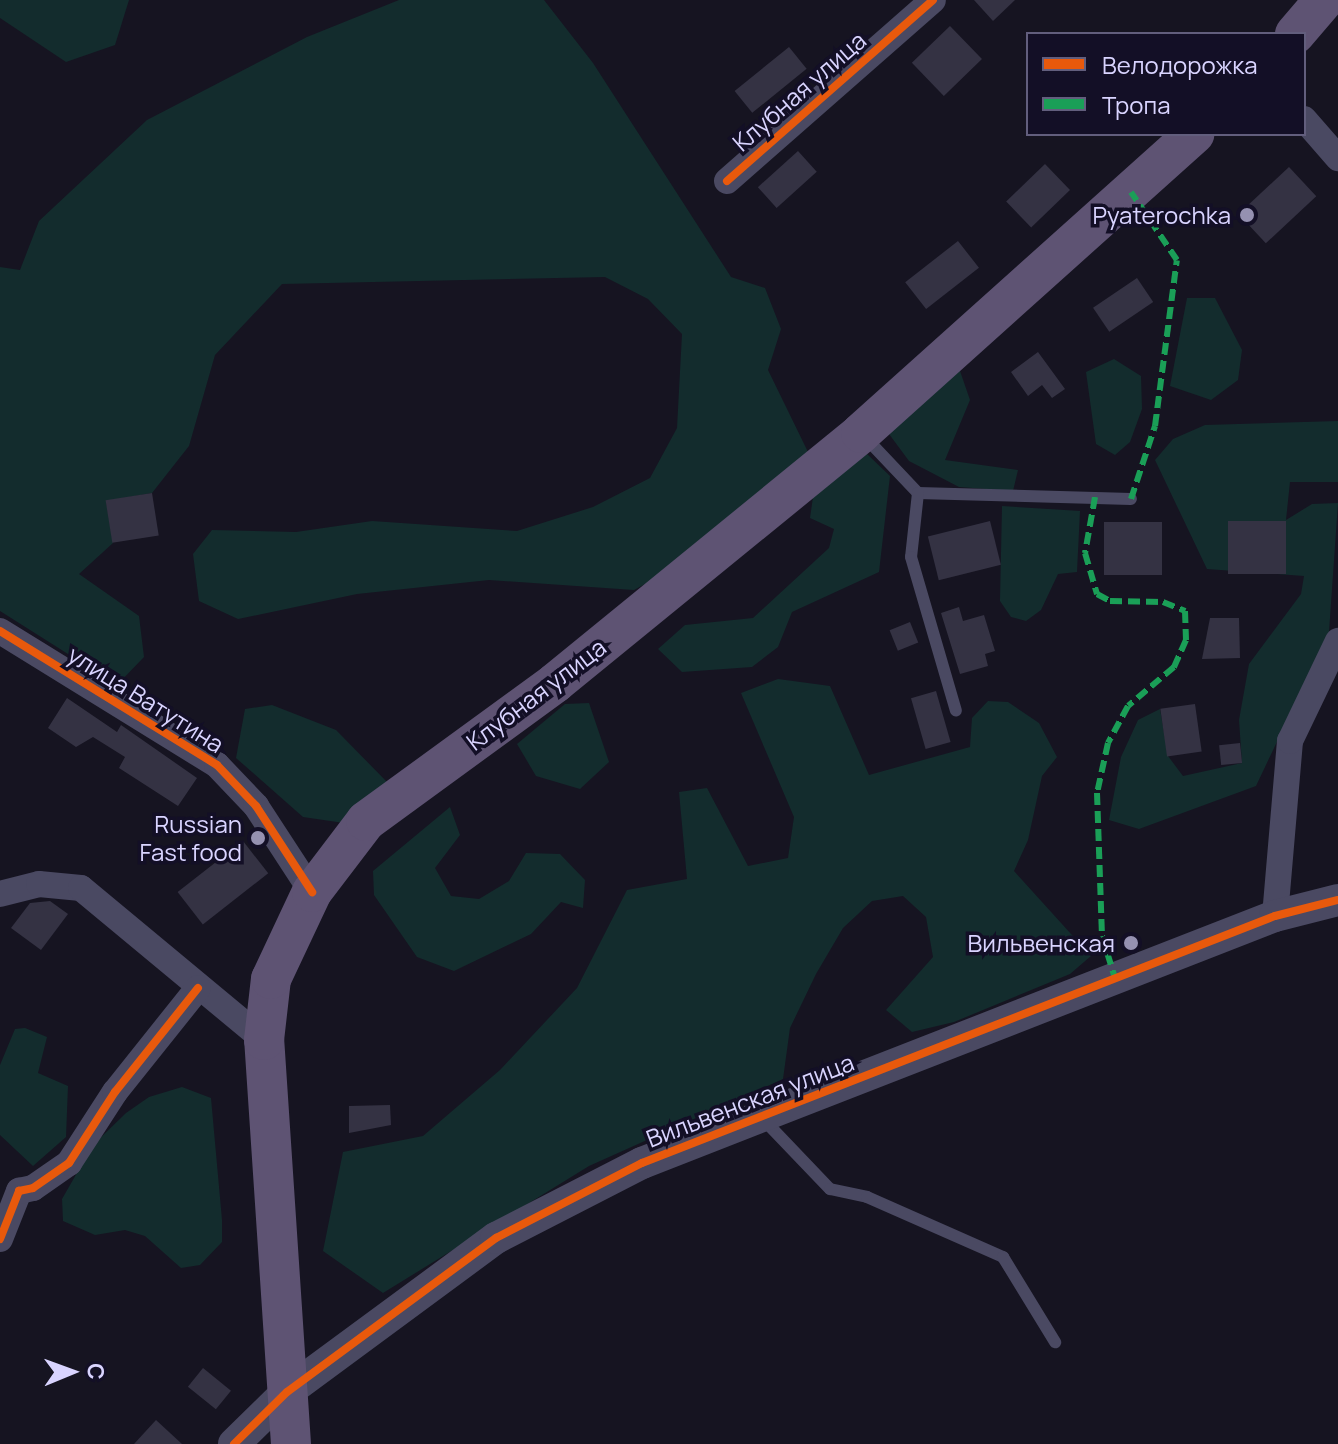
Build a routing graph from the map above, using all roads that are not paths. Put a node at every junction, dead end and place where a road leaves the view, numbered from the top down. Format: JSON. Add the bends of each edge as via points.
{"nodes":[{"id":1,"x":933,"y":0,"type":"edge"},
{"id":2,"x":1324,"y":0,"type":"edge"},
{"id":3,"x":1297,"y":32,"type":"edge"},
{"id":4,"x":1306,"y":121,"type":"edge"},
{"id":5,"x":1192,"y":136,"type":"edge"},
{"id":6,"x":1338,"y":158,"type":"edge"},
{"id":7,"x":727,"y":181,"type":"dead end"},
{"id":8,"x":861,"y":433,"type":"junction"},
{"id":9,"x":918,"y":493,"type":"junction"},
{"id":10,"x":1131,"y":499,"type":"dead end"},
{"id":11,"x":0,"y":631,"type":"edge"},
{"id":12,"x":1338,"y":641,"type":"edge"},
{"id":13,"x":956,"y":711,"type":"dead end"},
{"id":14,"x":312,"y":892,"type":"junction"},
{"id":15,"x":0,"y":894,"type":"edge"},
{"id":16,"x":1338,"y":900,"type":"edge"},
{"id":17,"x":1275,"y":916,"type":"junction"},
{"id":18,"x":198,"y":988,"type":"junction"},
{"id":19,"x":264,"y":1040,"type":"junction"},
{"id":20,"x":761,"y":1117,"type":"junction"},
{"id":21,"x":0,"y":1239,"type":"edge"},
{"id":22,"x":1055,"y":1342,"type":"dead end"},
{"id":23,"x":287,"y":1392,"type":"junction"},
{"id":24,"x":234,"y":1444,"type":"edge"},
{"id":25,"x":291,"y":1444,"type":"edge"}],
"edges":[{"from":1,"to":7,"type":"street","name":"Клубная улица"},
{"from":2,"to":3,"type":"main road"},
{"from":4,"to":6,"type":"street"},
{"from":5,"to":8,"type":"main road","name":"Клубная улица"},
{"from":8,"to":9,"type":"lane"},
{"from":8,"to":14,"type":"main road","name":"Клубная улица","via":[[555,683],[366,821]]},
{"from":9,"to":10,"type":"lane"},
{"from":9,"to":13,"type":"lane","via":[[911,557]]},
{"from":11,"to":14,"type":"street","name":"улица Ватутина","via":[[217,765],[256,806]]},
{"from":12,"to":17,"type":"street","via":[[1290,741]]},
{"from":14,"to":19,"type":"main road","name":"Клубная улица","via":[[271,979]]},
{"from":15,"to":18,"type":"street","via":[[39,884],[81,888]]},
{"from":16,"to":17,"type":"street","name":"Вильвенская улица"},
{"from":17,"to":20,"type":"street","name":"Вильвенская улица"},
{"from":18,"to":19,"type":"street"},
{"from":18,"to":21,"type":"street","via":[[115,1092],[69,1163],[33,1188],[19,1191]]},
{"from":19,"to":23,"type":"main road","name":"Клубная улица"},
{"from":20,"to":22,"type":"lane","via":[[830,1189],[867,1197],[1003,1257]]},
{"from":20,"to":23,"type":"street","name":"Вильвенская улица","via":[[642,1163],[496,1238]]},
{"from":23,"to":24,"type":"street","name":"Вильвенская улица"},
{"from":23,"to":25,"type":"main road","name":"Клубная улица"}]}
